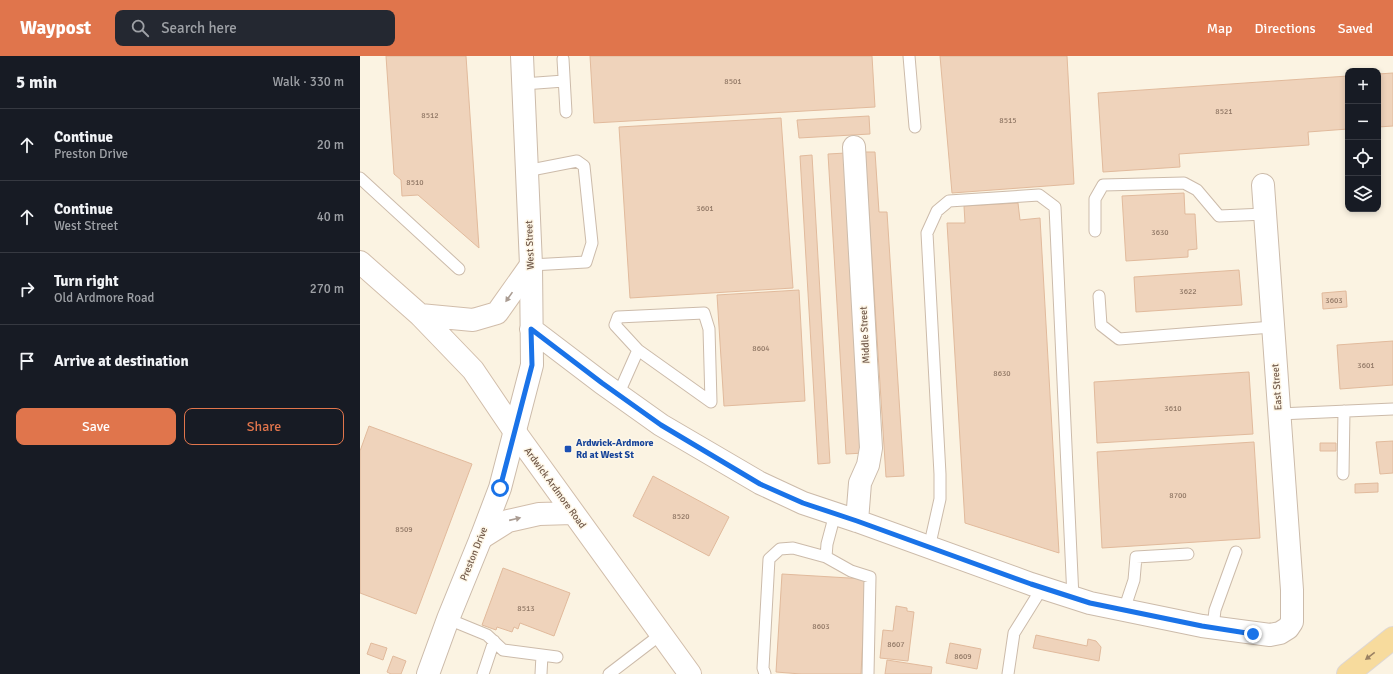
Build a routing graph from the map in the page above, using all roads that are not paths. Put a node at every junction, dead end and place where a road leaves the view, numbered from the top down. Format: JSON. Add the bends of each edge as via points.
{"nodes":[{"id":1,"x":522,"y":56,"type":"edge"},
{"id":2,"x":909,"y":56,"type":"edge"},
{"id":3,"x":564,"y":60,"type":"dead end"},
{"id":4,"x":564,"y":81,"type":"junction"},
{"id":5,"x":523,"y":84,"type":"junction"},
{"id":6,"x":566,"y":112,"type":"dead end"},
{"id":7,"x":915,"y":126,"type":"dead end"},
{"id":8,"x":854,"y":147,"type":"dead end"},
{"id":9,"x":526,"y":171,"type":"junction"},
{"id":10,"x":360,"y":178,"type":"edge"},
{"id":11,"x":1263,"y":185,"type":"dead end"},
{"id":12,"x":1265,"y":214,"type":"junction"},
{"id":13,"x":1095,"y":231,"type":"dead end"},
{"id":14,"x":360,"y":262,"type":"edge"},
{"id":15,"x":531,"y":265,"type":"junction"},
{"id":16,"x":459,"y":269,"type":"dead end"},
{"id":17,"x":1100,"y":296,"type":"dead end"},
{"id":18,"x":420,"y":315,"type":"junction"},
{"id":19,"x":1273,"y":327,"type":"junction"},
{"id":20,"x":531,"y":329,"type":"junction"},
{"id":21,"x":638,"y":350,"type":"junction"},
{"id":22,"x":618,"y":395,"type":"junction"},
{"id":23,"x":1393,"y":409,"type":"edge"},
{"id":24,"x":1344,"y":411,"type":"junction"},
{"id":25,"x":1279,"y":414,"type":"junction"},
{"id":26,"x":515,"y":432,"type":"junction"},
{"id":27,"x":1343,"y":474,"type":"dead end"},
{"id":28,"x":574,"y":513,"type":"junction"},
{"id":29,"x":835,"y":514,"type":"junction"},
{"id":30,"x":857,"y":521,"type":"junction"},
{"id":31,"x":481,"y":538,"type":"junction"},
{"id":32,"x":929,"y":548,"type":"junction"},
{"id":33,"x":1236,"y":552,"type":"dead end"},
{"id":34,"x":1188,"y":554,"type":"dead end"},
{"id":35,"x":826,"y":557,"type":"junction"},
{"id":36,"x":1042,"y":588,"type":"junction"},
{"id":37,"x":1073,"y":598,"type":"junction"},
{"id":38,"x":1124,"y":610,"type":"junction"},
{"id":39,"x":448,"y":619,"type":"junction"},
{"id":40,"x":1213,"y":628,"type":"junction"},
{"id":41,"x":660,"y":634,"type":"junction"},
{"id":42,"x":1393,"y":638,"type":"edge"},
{"id":43,"x":494,"y":641,"type":"junction"},
{"id":44,"x":542,"y":655,"type":"junction"},
{"id":45,"x":557,"y":657,"type":"dead end"},
{"id":46,"x":428,"y":674,"type":"edge"},
{"id":47,"x":483,"y":674,"type":"edge"},
{"id":48,"x":541,"y":674,"type":"edge"},
{"id":49,"x":608,"y":674,"type":"edge"},
{"id":50,"x":690,"y":674,"type":"edge"},
{"id":51,"x":765,"y":674,"type":"edge"},
{"id":52,"x":868,"y":674,"type":"edge"},
{"id":53,"x":1008,"y":674,"type":"edge"},
{"id":54,"x":1348,"y":674,"type":"edge"}],
"edges":[{"from":1,"to":5,"type":"street","name":"West Street"},
{"from":2,"to":7,"type":"lane"},
{"from":3,"to":4,"type":"lane"},
{"from":4,"to":5,"type":"lane"},
{"from":4,"to":6,"type":"lane"},
{"from":5,"to":9,"type":"street","name":"West Street"},
{"from":8,"to":30,"type":"street","name":"Middle Street","via":[[871,448],[860,484]]},
{"from":9,"to":15,"type":"street","name":"West Street"},
{"from":9,"to":15,"type":"lane","via":[[577,161],[584,166],[592,243],[586,262]]},
{"from":10,"to":16,"type":"lane"},
{"from":11,"to":12,"type":"street","name":"East Street"},
{"from":12,"to":13,"type":"lane","via":[[1219,216],[1197,190],[1184,183],[1103,185],[1096,199]]},
{"from":12,"to":19,"type":"street","name":"East Street"},
{"from":14,"to":18,"type":"street","name":"Ardwick Ardmore Road"},
{"from":15,"to":18,"type":"street","one_way":true,"via":[[497,313],[473,320]]},
{"from":15,"to":20,"type":"street","name":"West Street"},
{"from":17,"to":19,"type":"lane","via":[[1102,325],[1119,339]]},
{"from":18,"to":26,"type":"street","name":"Ardwick Ardmore Road","via":[[473,370]]},
{"from":19,"to":25,"type":"street","name":"East Street"},
{"from":20,"to":22,"type":"street","name":"East Street"},
{"from":20,"to":26,"type":"street","name":"West Street","via":[[532,365]]},
{"from":21,"to":21,"type":"lane","via":[[615,325],[618,317],[704,314],[709,329],[711,402]]},
{"from":21,"to":22,"type":"lane"},
{"from":22,"to":29,"type":"street","name":"East Street","via":[[661,425],[760,484]]},
{"from":23,"to":24,"type":"lane"},
{"from":24,"to":25,"type":"lane"},
{"from":24,"to":27,"type":"lane"},
{"from":25,"to":40,"type":"street","name":"East Street","via":[[1292,622],[1280,633],[1270,635]]},
{"from":26,"to":28,"type":"street","name":"Ardwick Ardmore Road"},
{"from":26,"to":31,"type":"street","name":"Preston Drive","via":[[500,488]]},
{"from":31,"to":28,"type":"street","one_way":true,"via":[[508,521],[539,514]]},
{"from":28,"to":41,"type":"street","name":"Ardwick Ardmore Road"},
{"from":29,"to":30,"type":"street","name":"East Street"},
{"from":29,"to":35,"type":"lane"},
{"from":30,"to":32,"type":"street","name":"East Street"},
{"from":31,"to":39,"type":"street","name":"Preston Drive"},
{"from":32,"to":36,"type":"street","name":"East Street"},
{"from":32,"to":37,"type":"lane","via":[[940,499],[940,474],[927,233],[937,211],[949,201],[1039,195],[1055,207]]},
{"from":33,"to":40,"type":"lane","via":[[1215,610]]},
{"from":34,"to":38,"type":"lane","via":[[1136,557],[1134,580]]},
{"from":35,"to":51,"type":"lane","via":[[793,548],[780,549],[769,560],[763,668]]},
{"from":35,"to":52,"type":"lane","via":[[851,571],[870,577]]},
{"from":36,"to":37,"type":"street","name":"East Street"},
{"from":36,"to":53,"type":"lane","via":[[1014,633]]},
{"from":37,"to":38,"type":"street","name":"East Street"},
{"from":38,"to":40,"type":"street","name":"East Street"},
{"from":39,"to":43,"type":"lane","via":[[487,634]]},
{"from":39,"to":46,"type":"street","name":"Preston Drive"},
{"from":41,"to":49,"type":"lane"},
{"from":41,"to":50,"type":"street","name":"Ardwick Ardmore Road"},
{"from":42,"to":54,"type":"main road","one_way":true},
{"from":43,"to":44,"type":"lane","via":[[503,650]]},
{"from":43,"to":47,"type":"lane"},
{"from":44,"to":45,"type":"lane"},
{"from":44,"to":48,"type":"lane"}]}
